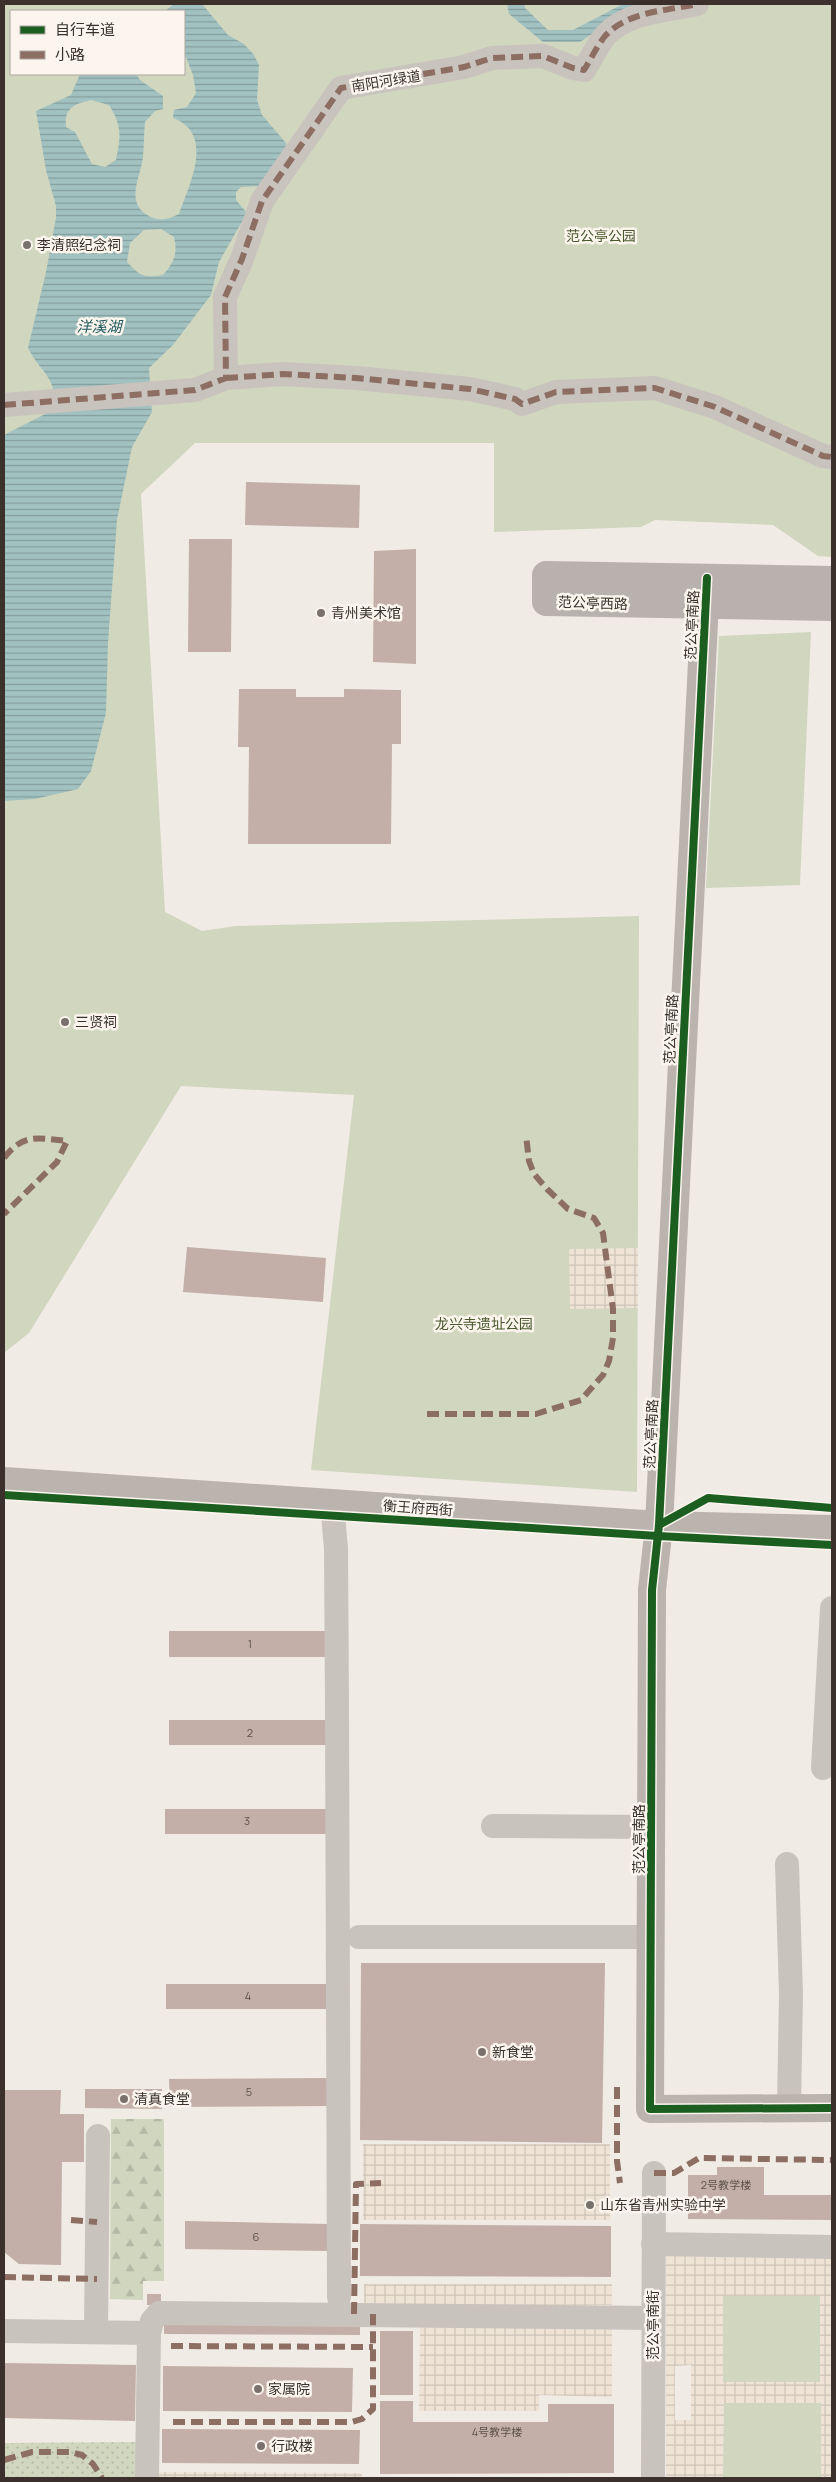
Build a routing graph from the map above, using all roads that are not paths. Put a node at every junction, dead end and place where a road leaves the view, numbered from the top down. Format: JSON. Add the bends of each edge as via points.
{"nodes":[{"id":1,"x":697,"y":4,"type":"edge"},
{"id":2,"x":226,"y":378,"type":"junction"},
{"id":3,"x":4,"y":404,"type":"edge"},
{"id":4,"x":832,"y":457,"type":"edge"},
{"id":5,"x":707,"y":578,"type":"junction"},
{"id":6,"x":832,"y":580,"type":"edge"},
{"id":7,"x":705,"y":607,"type":"junction"},
{"id":8,"x":832,"y":607,"type":"edge"},
{"id":9,"x":4,"y":1481,"type":"edge"},
{"id":10,"x":332,"y":1503,"type":"junction"},
{"id":11,"x":659,"y":1524,"type":"junction"},
{"id":12,"x":832,"y":1529,"type":"edge"},
{"id":13,"x":832,"y":1608,"type":"edge"},
{"id":14,"x":823,"y":1768,"type":"dead end"},
{"id":15,"x":493,"y":1826,"type":"dead end"},
{"id":16,"x":652,"y":1826,"type":"junction"},
{"id":17,"x":787,"y":1864,"type":"dead end"},
{"id":18,"x":359,"y":1937,"type":"dead end"},
{"id":19,"x":651,"y":1937,"type":"junction"},
{"id":20,"x":789,"y":2108,"type":"junction"},
{"id":21,"x":832,"y":2108,"type":"edge"},
{"id":22,"x":98,"y":2136,"type":"dead end"},
{"id":23,"x":654,"y":2172,"type":"dead end"},
{"id":24,"x":653,"y":2244,"type":"junction"},
{"id":25,"x":832,"y":2247,"type":"edge"},
{"id":26,"x":339,"y":2297,"type":"dead end"},
{"id":27,"x":653,"y":2318,"type":"junction"},
{"id":28,"x":4,"y":2331,"type":"edge"},
{"id":29,"x":96,"y":2332,"type":"junction"},
{"id":30,"x":149,"y":2333,"type":"junction"},
{"id":31,"x":147,"y":2478,"type":"edge"},
{"id":32,"x":653,"y":2478,"type":"edge"}],
"edges":[{"from":1,"to":2,"type":"street","name":"南阳河绿道","via":[[641,14],[618,26],[605,36],[584,70],[543,56],[492,58],[464,67],[341,88],[262,202],[225,297]]},
{"from":2,"to":3,"type":"street","via":[[194,390]]},
{"from":2,"to":4,"type":"street","via":[[283,374],[356,378],[470,390],[515,399],[522,404],[556,392],[655,388],[715,407],[823,456]]},
{"from":5,"to":6,"type":"main road","name":"范公亭西路"},
{"from":5,"to":7,"type":"street","name":"范公亭南路"},
{"from":5,"to":7,"type":"main road","name":"范公亭西路","via":[[546,575],[546,602]]},
{"from":7,"to":8,"type":"main road","name":"范公亭西路"},
{"from":7,"to":11,"type":"street","name":"范公亭南路"},
{"from":9,"to":10,"type":"street","name":"衡王府西街"},
{"from":10,"to":11,"type":"street","name":"衡王府西街"},
{"from":10,"to":26,"type":"street","via":[[336,1549]]},
{"from":11,"to":12,"type":"street","name":"衡王府西街"},
{"from":11,"to":16,"type":"street","name":"范公亭南路","via":[[652,1590]]},
{"from":13,"to":14,"type":"street"},
{"from":15,"to":16,"type":"street"},
{"from":16,"to":19,"type":"street","name":"范公亭南路"},
{"from":17,"to":20,"type":"street","via":[[792,1994]]},
{"from":18,"to":19,"type":"street"},
{"from":19,"to":20,"type":"street","name":"范公亭南路","via":[[650,2109]]},
{"from":20,"to":21,"type":"street","name":"范公亭南路"},
{"from":22,"to":29,"type":"street"},
{"from":23,"to":24,"type":"street","name":"范公亭南街"},
{"from":24,"to":25,"type":"street"},
{"from":24,"to":27,"type":"street","name":"范公亭南街"},
{"from":27,"to":30,"type":"street","via":[[159,2313],[152,2321]]},
{"from":27,"to":32,"type":"street","name":"范公亭南街"},
{"from":28,"to":29,"type":"street"},
{"from":29,"to":30,"type":"street"},
{"from":30,"to":31,"type":"street"}]}
